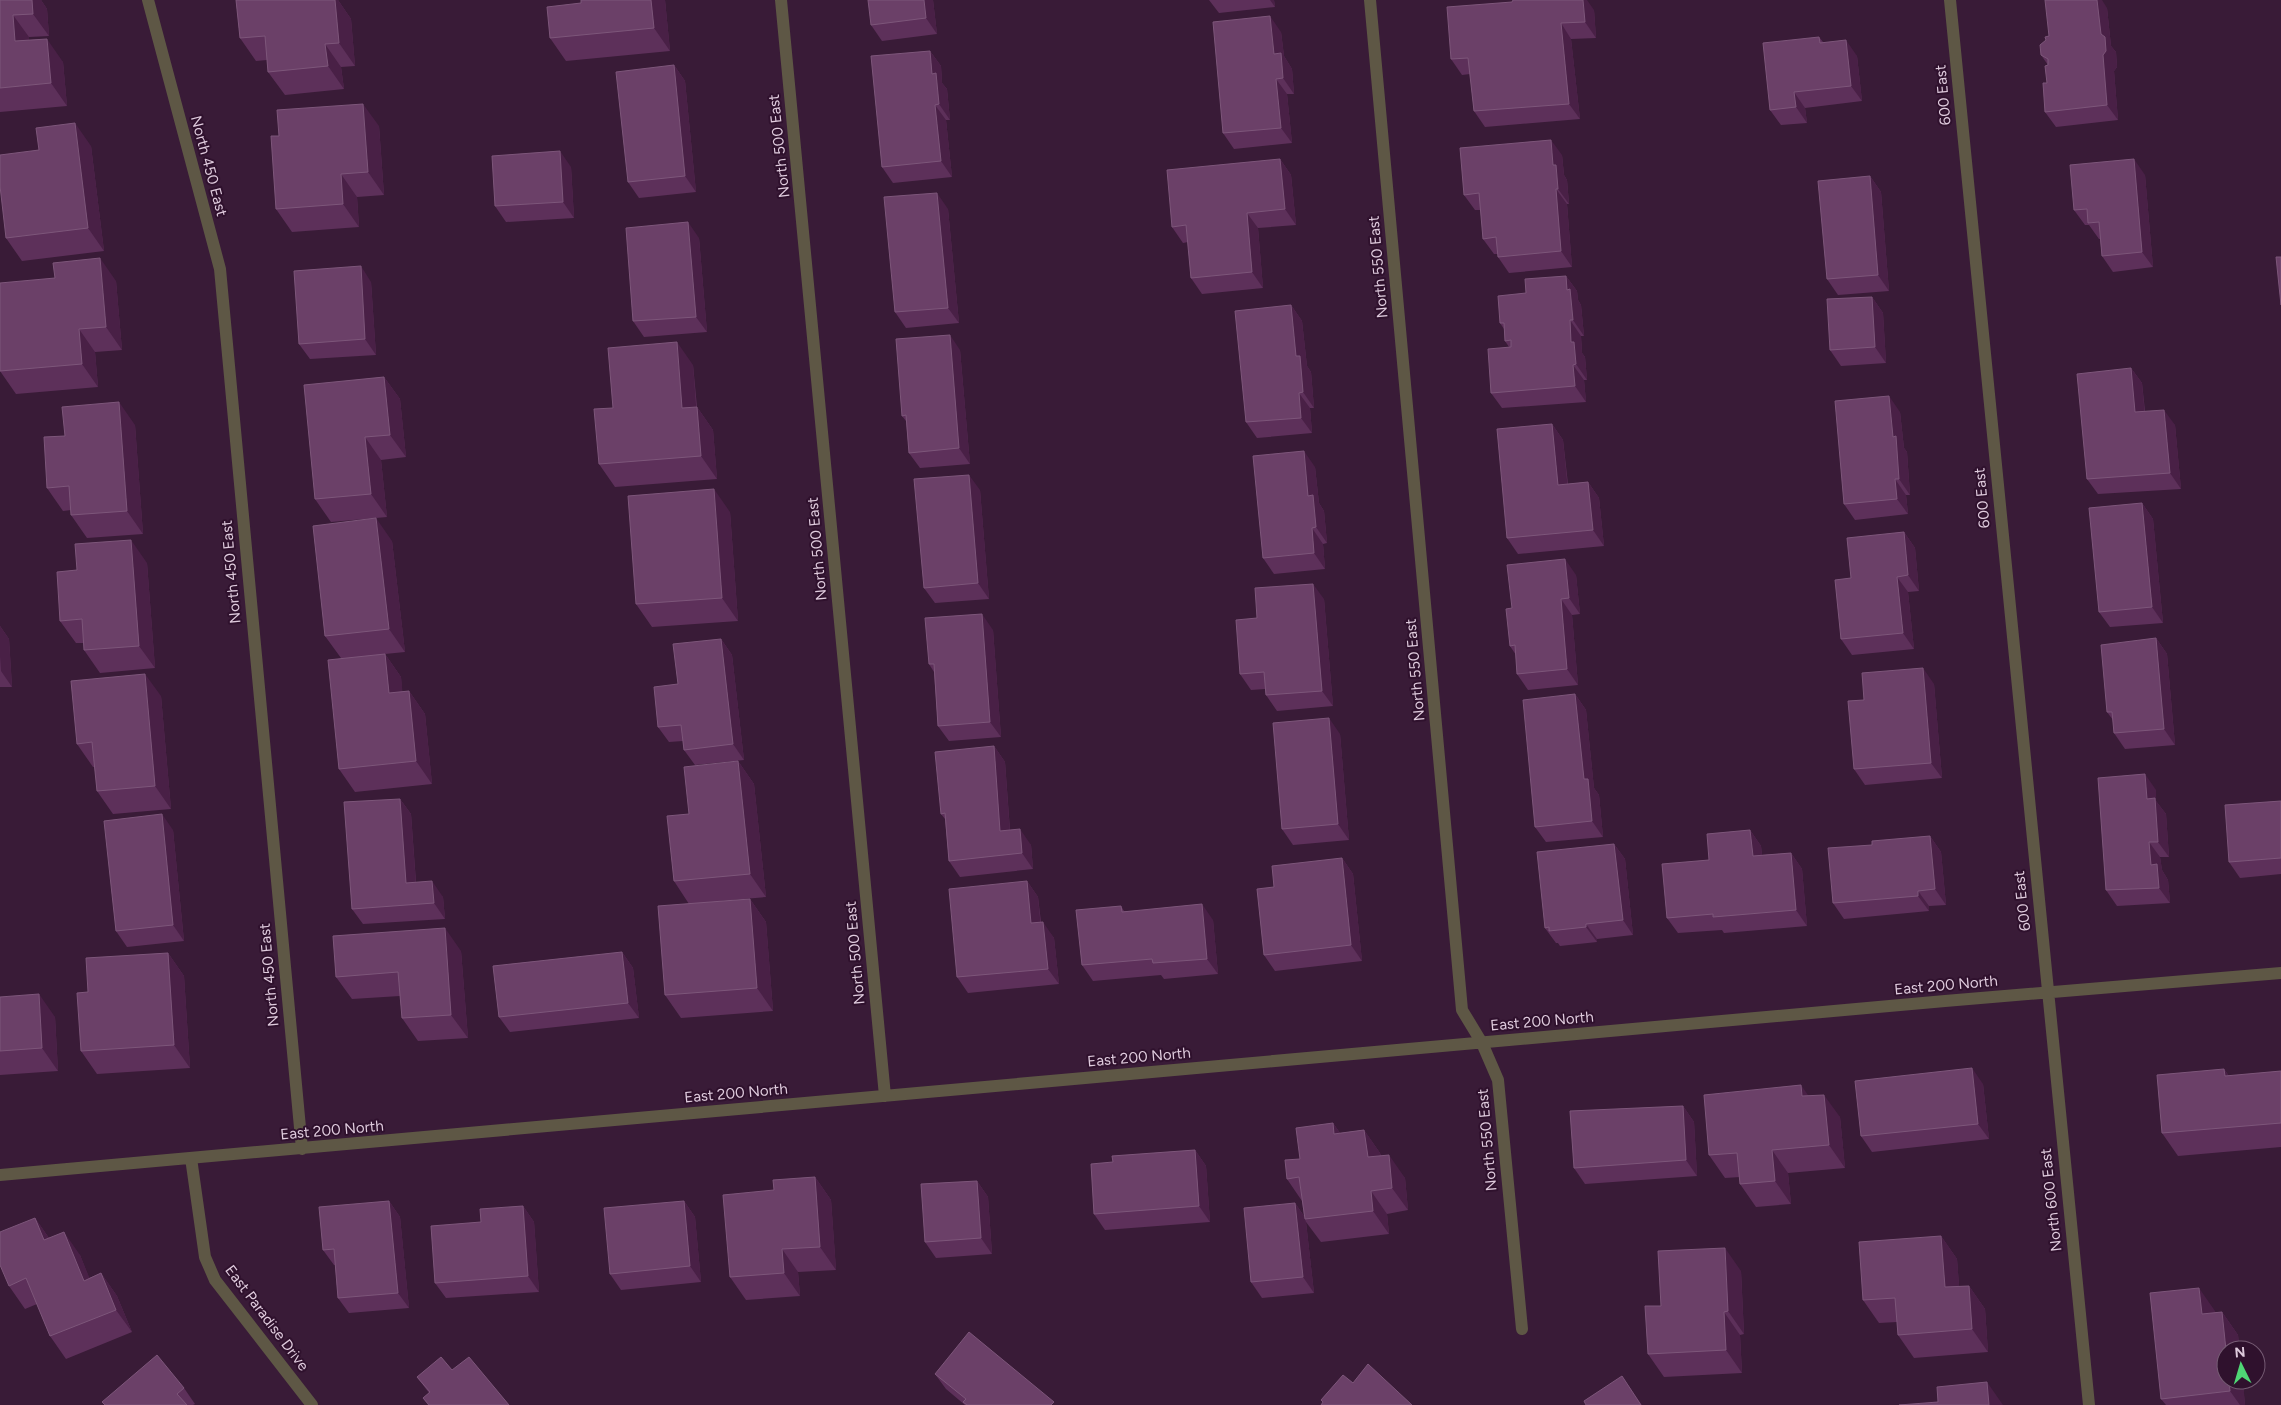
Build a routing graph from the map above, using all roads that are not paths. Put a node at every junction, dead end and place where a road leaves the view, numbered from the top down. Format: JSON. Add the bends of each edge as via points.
{"nodes":[{"id":1,"x":148,"y":0,"type":"edge"},
{"id":2,"x":781,"y":0,"type":"edge"},
{"id":3,"x":1370,"y":0,"type":"edge"},
{"id":4,"x":1950,"y":0,"type":"edge"},
{"id":5,"x":2281,"y":973,"type":"edge"},
{"id":6,"x":2047,"y":992,"type":"junction"},
{"id":7,"x":1482,"y":1043,"type":"junction"},
{"id":8,"x":885,"y":1096,"type":"junction"},
{"id":9,"x":302,"y":1149,"type":"junction"},
{"id":10,"x":191,"y":1158,"type":"junction"},
{"id":11,"x":0,"y":1175,"type":"edge"},
{"id":12,"x":1522,"y":1329,"type":"dead end"},
{"id":13,"x":312,"y":1405,"type":"edge"},
{"id":14,"x":2089,"y":1405,"type":"edge"}],
"edges":[{"from":1,"to":9,"type":"street","name":"North 450 East","via":[[220,269]]},
{"from":2,"to":8,"type":"street","name":"North 500 East"},
{"from":3,"to":7,"type":"street","name":"North 550 East","via":[[1462,1010]]},
{"from":4,"to":6,"type":"street","name":"600 East"},
{"from":5,"to":6,"type":"street","name":"East 200 North"},
{"from":6,"to":7,"type":"street","name":"East 200 North"},
{"from":6,"to":14,"type":"street","name":"North 600 East"},
{"from":7,"to":8,"type":"street","name":"East 200 North"},
{"from":7,"to":12,"type":"street","name":"North 550 East","via":[[1498,1080]]},
{"from":8,"to":9,"type":"street","name":"East 200 North"},
{"from":9,"to":10,"type":"street","name":"East 200 North"},
{"from":10,"to":11,"type":"street","name":"East 200 North"},
{"from":10,"to":13,"type":"street","name":"East Paradise Drive","via":[[205,1256],[215,1280]]}]}
